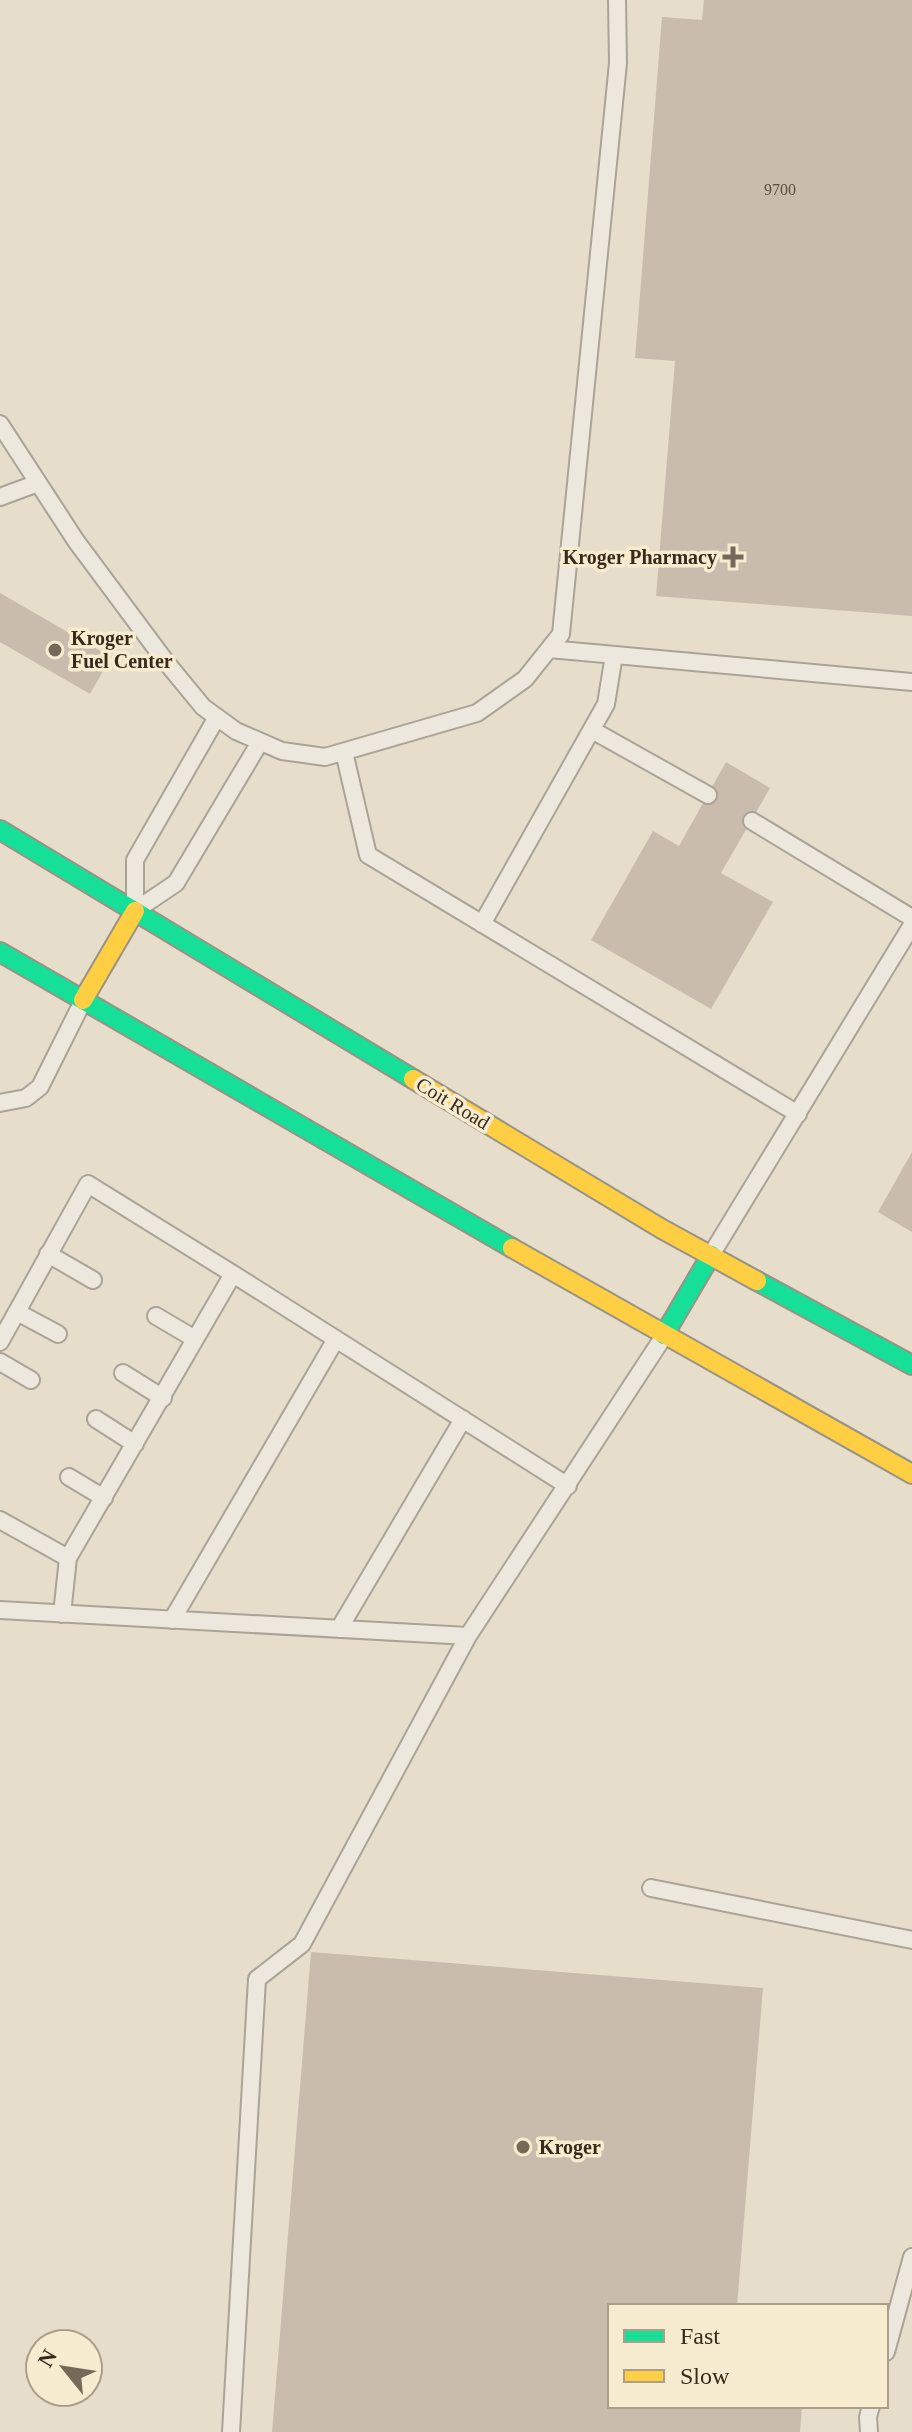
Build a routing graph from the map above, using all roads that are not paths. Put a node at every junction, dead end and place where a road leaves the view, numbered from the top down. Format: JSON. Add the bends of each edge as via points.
{"nodes":[{"id":1,"x":617,"y":0,"type":"edge"},
{"id":2,"x":0,"y":424,"type":"edge"},
{"id":3,"x":38,"y":483,"type":"junction"},
{"id":4,"x":0,"y":497,"type":"edge"},
{"id":5,"x":549,"y":649,"type":"junction"},
{"id":6,"x":614,"y":655,"type":"junction"},
{"id":7,"x":912,"y":682,"type":"edge"},
{"id":8,"x":217,"y":717,"type":"junction"},
{"id":9,"x":592,"y":730,"type":"junction"},
{"id":10,"x":260,"y":742,"type":"junction"},
{"id":11,"x":344,"y":752,"type":"junction"},
{"id":12,"x":708,"y":795,"type":"dead end"},
{"id":13,"x":752,"y":821,"type":"dead end"},
{"id":14,"x":0,"y":830,"type":"edge"},
{"id":15,"x":135,"y":911,"type":"junction"},
{"id":16,"x":912,"y":918,"type":"edge"},
{"id":17,"x":482,"y":924,"type":"junction"},
{"id":18,"x":912,"y":925,"type":"edge"},
{"id":19,"x":0,"y":952,"type":"edge"},
{"id":20,"x":83,"y":1000,"type":"junction"},
{"id":21,"x":2,"y":1106,"type":"edge"},
{"id":22,"x":798,"y":1114,"type":"junction"},
{"id":23,"x":48,"y":1254,"type":"junction"},
{"id":24,"x":711,"y":1255,"type":"junction"},
{"id":25,"x":233,"y":1274,"type":"junction"},
{"id":26,"x":93,"y":1280,"type":"dead end"},
{"id":27,"x":17,"y":1312,"type":"junction"},
{"id":28,"x":156,"y":1316,"type":"dead end"},
{"id":29,"x":58,"y":1334,"type":"dead end"},
{"id":30,"x":664,"y":1335,"type":"junction"},
{"id":31,"x":195,"y":1339,"type":"junction"},
{"id":32,"x":336,"y":1339,"type":"junction"},
{"id":33,"x":0,"y":1342,"type":"edge"},
{"id":34,"x":0,"y":1362,"type":"edge"},
{"id":35,"x":912,"y":1365,"type":"edge"},
{"id":36,"x":123,"y":1373,"type":"dead end"},
{"id":37,"x":31,"y":1380,"type":"dead end"},
{"id":38,"x":163,"y":1398,"type":"junction"},
{"id":39,"x":96,"y":1419,"type":"dead end"},
{"id":40,"x":463,"y":1419,"type":"junction"},
{"id":41,"x":135,"y":1444,"type":"junction"},
{"id":42,"x":912,"y":1474,"type":"edge"},
{"id":43,"x":69,"y":1477,"type":"dead end"},
{"id":44,"x":568,"y":1486,"type":"junction"},
{"id":45,"x":104,"y":1498,"type":"junction"},
{"id":46,"x":0,"y":1520,"type":"edge"},
{"id":47,"x":68,"y":1558,"type":"junction"},
{"id":48,"x":0,"y":1610,"type":"edge"},
{"id":49,"x":62,"y":1614,"type":"junction"},
{"id":50,"x":172,"y":1620,"type":"junction"},
{"id":51,"x":339,"y":1629,"type":"junction"},
{"id":52,"x":468,"y":1636,"type":"junction"},
{"id":53,"x":651,"y":1888,"type":"dead end"},
{"id":54,"x":912,"y":1940,"type":"edge"},
{"id":55,"x":912,"y":2257,"type":"edge"},
{"id":56,"x":888,"y":2345,"type":"edge"},
{"id":57,"x":870,"y":2408,"type":"edge"},
{"id":58,"x":231,"y":2432,"type":"edge"},
{"id":59,"x":869,"y":2432,"type":"edge"}],
"edges":[{"from":1,"to":5,"type":"lane","via":[[618,63],[561,634]]},
{"from":2,"to":3,"type":"lane"},
{"from":3,"to":4,"type":"lane"},
{"from":3,"to":8,"type":"lane","via":[[166,662]]},
{"from":5,"to":6,"type":"lane"},
{"from":5,"to":11,"type":"lane","via":[[525,679],[477,713]]},
{"from":6,"to":7,"type":"lane"},
{"from":6,"to":9,"type":"lane","via":[[606,704]]},
{"from":8,"to":10,"type":"lane"},
{"from":8,"to":15,"type":"lane","via":[[135,860]]},
{"from":9,"to":12,"type":"lane"},
{"from":9,"to":17,"type":"lane"},
{"from":10,"to":11,"type":"lane","via":[[325,757]]},
{"from":10,"to":15,"type":"lane","via":[[176,883]]},
{"from":11,"to":17,"type":"lane","via":[[368,855]]},
{"from":13,"to":16,"type":"lane"},
{"from":14,"to":15,"type":"main road","name":"Coit Road"},
{"from":15,"to":20,"type":"main road"},
{"from":15,"to":24,"type":"main road","name":"Coit Road"},
{"from":17,"to":22,"type":"lane"},
{"from":18,"to":22,"type":"lane"},
{"from":19,"to":20,"type":"main road"},
{"from":20,"to":21,"type":"lane","via":[[40,1087]]},
{"from":20,"to":30,"type":"main road"},
{"from":22,"to":24,"type":"lane"},
{"from":23,"to":25,"type":"lane","via":[[88,1184]]},
{"from":23,"to":26,"type":"lane"},
{"from":23,"to":27,"type":"lane"},
{"from":24,"to":30,"type":"main road"},
{"from":24,"to":35,"type":"main road","name":"Coit Road"},
{"from":25,"to":31,"type":"lane"},
{"from":25,"to":32,"type":"lane"},
{"from":27,"to":29,"type":"lane"},
{"from":27,"to":33,"type":"lane"},
{"from":28,"to":31,"type":"lane"},
{"from":30,"to":42,"type":"main road"},
{"from":30,"to":44,"type":"lane"},
{"from":31,"to":38,"type":"lane"},
{"from":32,"to":40,"type":"lane"},
{"from":32,"to":50,"type":"lane"},
{"from":34,"to":37,"type":"lane"},
{"from":36,"to":38,"type":"lane"},
{"from":38,"to":41,"type":"lane"},
{"from":39,"to":41,"type":"lane"},
{"from":40,"to":44,"type":"lane"},
{"from":40,"to":51,"type":"lane"},
{"from":41,"to":45,"type":"lane"},
{"from":43,"to":45,"type":"lane"},
{"from":44,"to":52,"type":"lane"},
{"from":45,"to":47,"type":"lane"},
{"from":46,"to":47,"type":"lane"},
{"from":47,"to":49,"type":"lane"},
{"from":48,"to":49,"type":"lane"},
{"from":49,"to":50,"type":"lane"},
{"from":50,"to":51,"type":"lane"},
{"from":51,"to":52,"type":"lane"},
{"from":52,"to":58,"type":"lane","via":[[302,1944],[257,1979]]},
{"from":53,"to":54,"type":"lane"},
{"from":55,"to":56,"type":"lane"},
{"from":57,"to":59,"type":"lane"}]}
